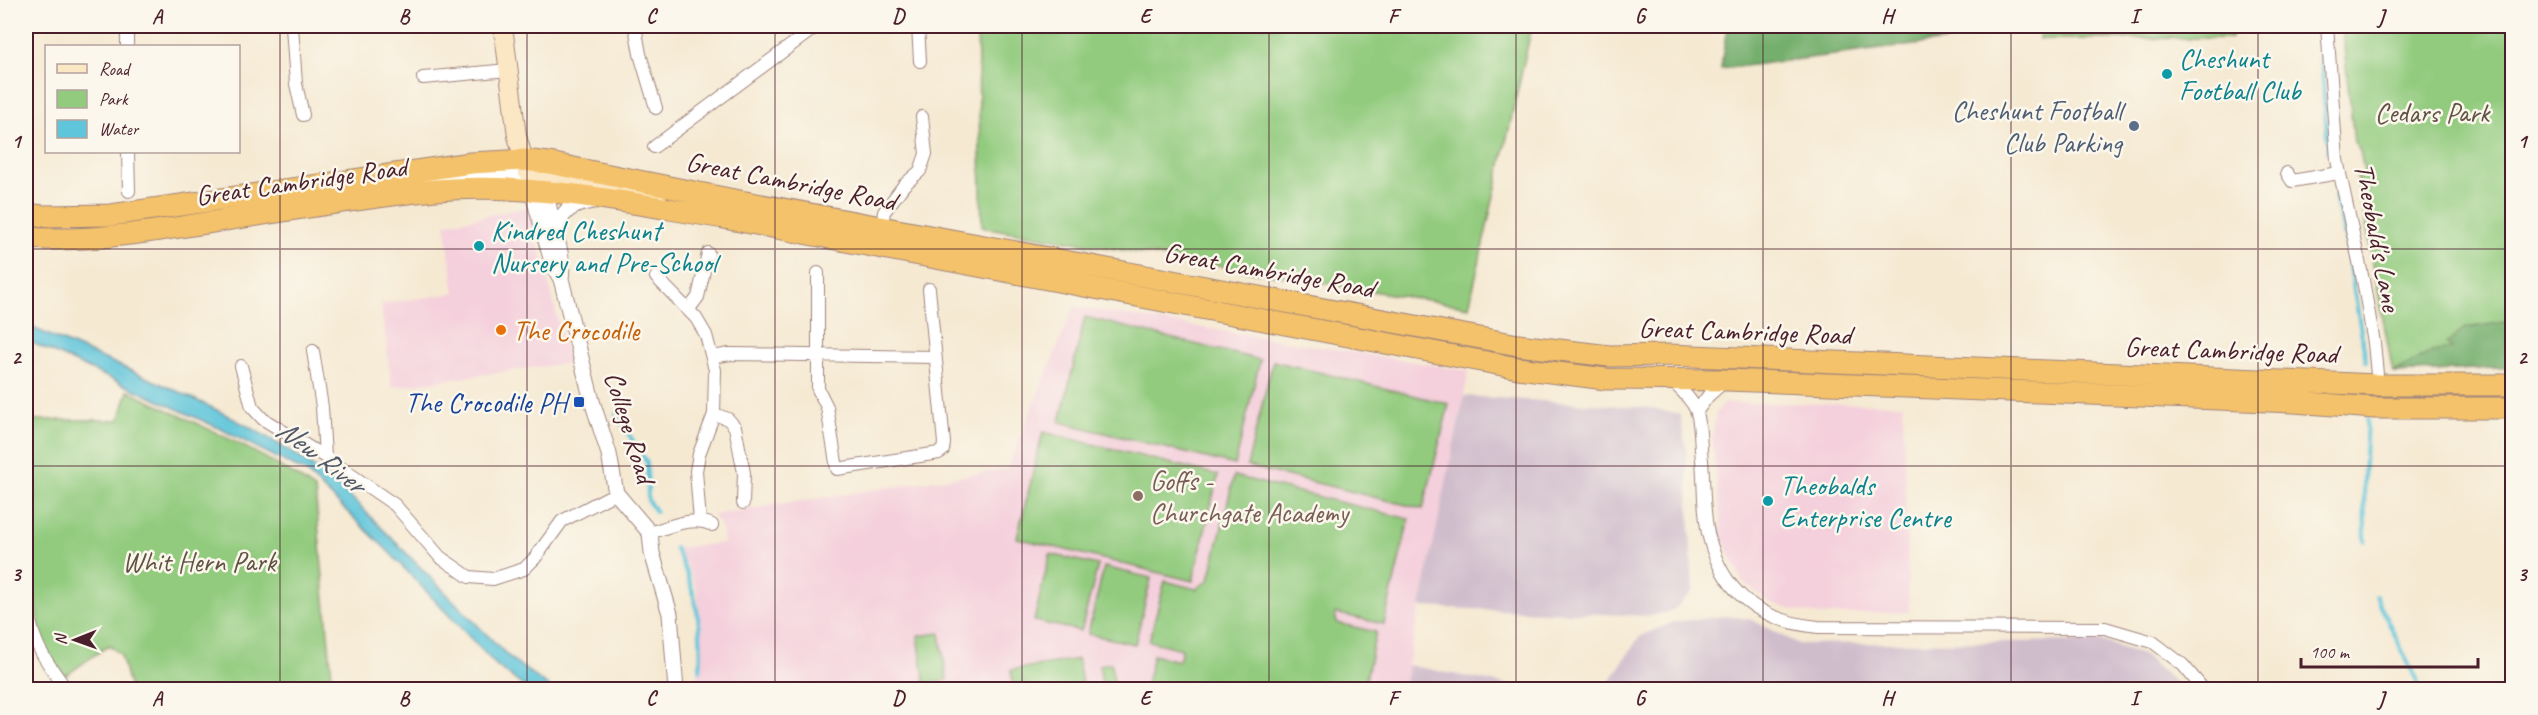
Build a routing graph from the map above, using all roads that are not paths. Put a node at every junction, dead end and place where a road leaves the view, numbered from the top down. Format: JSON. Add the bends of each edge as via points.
{"nodes":[{"id":1,"x":127,"y":26,"type":"edge"},
{"id":2,"x":292,"y":26,"type":"edge"},
{"id":3,"x":503,"y":26,"type":"edge"},
{"id":4,"x":635,"y":26,"type":"edge"},
{"id":5,"x":817,"y":26,"type":"edge"},
{"id":6,"x":918,"y":26,"type":"edge"},
{"id":7,"x":2327,"y":26,"type":"edge"},
{"id":8,"x":128,"y":45,"type":"edge"},
{"id":9,"x":920,"y":61,"type":"dead end"},
{"id":10,"x":507,"y":70,"type":"junction"},
{"id":11,"x":423,"y":78,"type":"dead end"},
{"id":12,"x":656,"y":108,"type":"dead end"},
{"id":13,"x":303,"y":115,"type":"dead end"},
{"id":14,"x":922,"y":117,"type":"dead end"},
{"id":15,"x":654,"y":147,"type":"dead end"},
{"id":16,"x":128,"y":153,"type":"edge"},
{"id":17,"x":2287,"y":172,"type":"dead end"},
{"id":18,"x":2333,"y":174,"type":"junction"},
{"id":19,"x":534,"y":176,"type":"junction"},
{"id":20,"x":129,"y":191,"type":"dead end"},
{"id":21,"x":608,"y":199,"type":"junction"},
{"id":22,"x":26,"y":214,"type":"edge"},
{"id":23,"x":724,"y":219,"type":"junction"},
{"id":24,"x":882,"y":226,"type":"junction"},
{"id":25,"x":556,"y":235,"type":"junction"},
{"id":26,"x":26,"y":238,"type":"edge"},
{"id":27,"x":708,"y":253,"type":"dead end"},
{"id":28,"x":818,"y":273,"type":"dead end"},
{"id":29,"x":656,"y":277,"type":"dead end"},
{"id":30,"x":561,"y":279,"type":"junction"},
{"id":31,"x":929,"y":289,"type":"dead end"},
{"id":32,"x":689,"y":309,"type":"junction"},
{"id":33,"x":313,"y":351,"type":"dead end"},
{"id":34,"x":818,"y":354,"type":"junction"},
{"id":35,"x":713,"y":357,"type":"junction"},
{"id":36,"x":935,"y":357,"type":"junction"},
{"id":37,"x":241,"y":366,"type":"dead end"},
{"id":38,"x":1669,"y":378,"type":"junction"},
{"id":39,"x":1726,"y":380,"type":"junction"},
{"id":40,"x":2378,"y":385,"type":"junction"},
{"id":41,"x":2512,"y":385,"type":"edge"},
{"id":42,"x":2512,"y":408,"type":"edge"},
{"id":43,"x":1697,"y":411,"type":"junction"},
{"id":44,"x":714,"y":414,"type":"junction"},
{"id":45,"x":325,"y":457,"type":"junction"},
{"id":46,"x":616,"y":493,"type":"junction"},
{"id":47,"x":743,"y":503,"type":"dead end"},
{"id":48,"x":650,"y":533,"type":"junction"},
{"id":49,"x":26,"y":594,"type":"edge"},
{"id":50,"x":67,"y":690,"type":"edge"},
{"id":51,"x":676,"y":690,"type":"edge"},
{"id":52,"x":2204,"y":690,"type":"edge"}],
"edges":[{"from":1,"to":8,"type":"street"},
{"from":2,"to":13,"type":"street","via":[[296,84]]},
{"from":3,"to":10,"type":"main road","name":"College Road"},
{"from":4,"to":12,"type":"street"},
{"from":5,"to":15,"type":"street"},
{"from":6,"to":9,"type":"street"},
{"from":7,"to":18,"type":"street","name":"Theobald's Lane"},
{"from":10,"to":11,"type":"street"},
{"from":10,"to":19,"type":"main road","name":"College Road","via":[[515,117],[524,131]]},
{"from":14,"to":24,"type":"street","via":[[926,154],[920,171],[904,184],[884,212]]},
{"from":16,"to":20,"type":"street"},
{"from":17,"to":18,"type":"street","via":[[2292,181]]},
{"from":18,"to":40,"type":"street","name":"Theobald's Lane","via":[[2363,280]]},
{"from":19,"to":21,"type":"highway","name":"Great Cambridge Road"},
{"from":19,"to":22,"type":"highway","name":"Great Cambridge Road","via":[[471,163],[111,215]]},
{"from":19,"to":23,"type":"main road","via":[[680,202]]},
{"from":19,"to":24,"type":"highway","name":"Great Cambridge Road"},
{"from":19,"to":25,"type":"street","name":"College Road"},
{"from":19,"to":26,"type":"highway","name":"Great Cambridge Road","via":[[476,188],[435,190],[143,233]]},
{"from":19,"to":30,"type":"street","name":"College Road","via":[[553,265]]},
{"from":21,"to":23,"type":"highway","name":"Great Cambridge Road"},
{"from":21,"to":25,"type":"street","via":[[570,207],[561,216]]},
{"from":23,"to":38,"type":"highway","name":"Great Cambridge Road","via":[[1518,368],[1606,379]]},
{"from":24,"to":40,"type":"highway","name":"Great Cambridge Road","via":[[1518,345],[1609,356],[1669,355]]},
{"from":25,"to":30,"type":"street","name":"College Road","via":[[563,262]]},
{"from":27,"to":32,"type":"street","via":[[698,297]]},
{"from":28,"to":34,"type":"street"},
{"from":29,"to":32,"type":"street"},
{"from":30,"to":46,"type":"street","name":"College Road"},
{"from":31,"to":36,"type":"street"},
{"from":32,"to":35,"type":"street","via":[[706,335]]},
{"from":33,"to":45,"type":"street"},
{"from":34,"to":35,"type":"street"},
{"from":34,"to":36,"type":"street"},
{"from":34,"to":36,"type":"street","via":[[818,389],[827,407],[837,469],[943,450]]},
{"from":35,"to":44,"type":"street"},
{"from":37,"to":45,"type":"street","via":[[252,407],[262,419]]},
{"from":38,"to":39,"type":"highway","name":"Great Cambridge Road"},
{"from":38,"to":43,"type":"street"},
{"from":39,"to":42,"type":"highway","name":"Great Cambridge Road","via":[[2375,408]]},
{"from":39,"to":43,"type":"street"},
{"from":40,"to":41,"type":"highway","name":"Great Cambridge Road"},
{"from":43,"to":52,"type":"street","via":[[1708,532],[1716,560],[1731,586],[1750,605],[1772,617],[1818,627],[2105,628],[2154,642],[2183,665]]},
{"from":44,"to":47,"type":"street","via":[[728,419],[735,427],[744,473]]},
{"from":44,"to":48,"type":"street","via":[[696,471],[706,523]]},
{"from":45,"to":46,"type":"street","via":[[395,506],[446,562],[469,577],[482,580],[503,578],[524,569],[562,521]]},
{"from":46,"to":48,"type":"street","name":"College Road"},
{"from":48,"to":51,"type":"street","via":[[670,614]]},
{"from":49,"to":50,"type":"street","via":[[31,632],[38,650]]}]}
